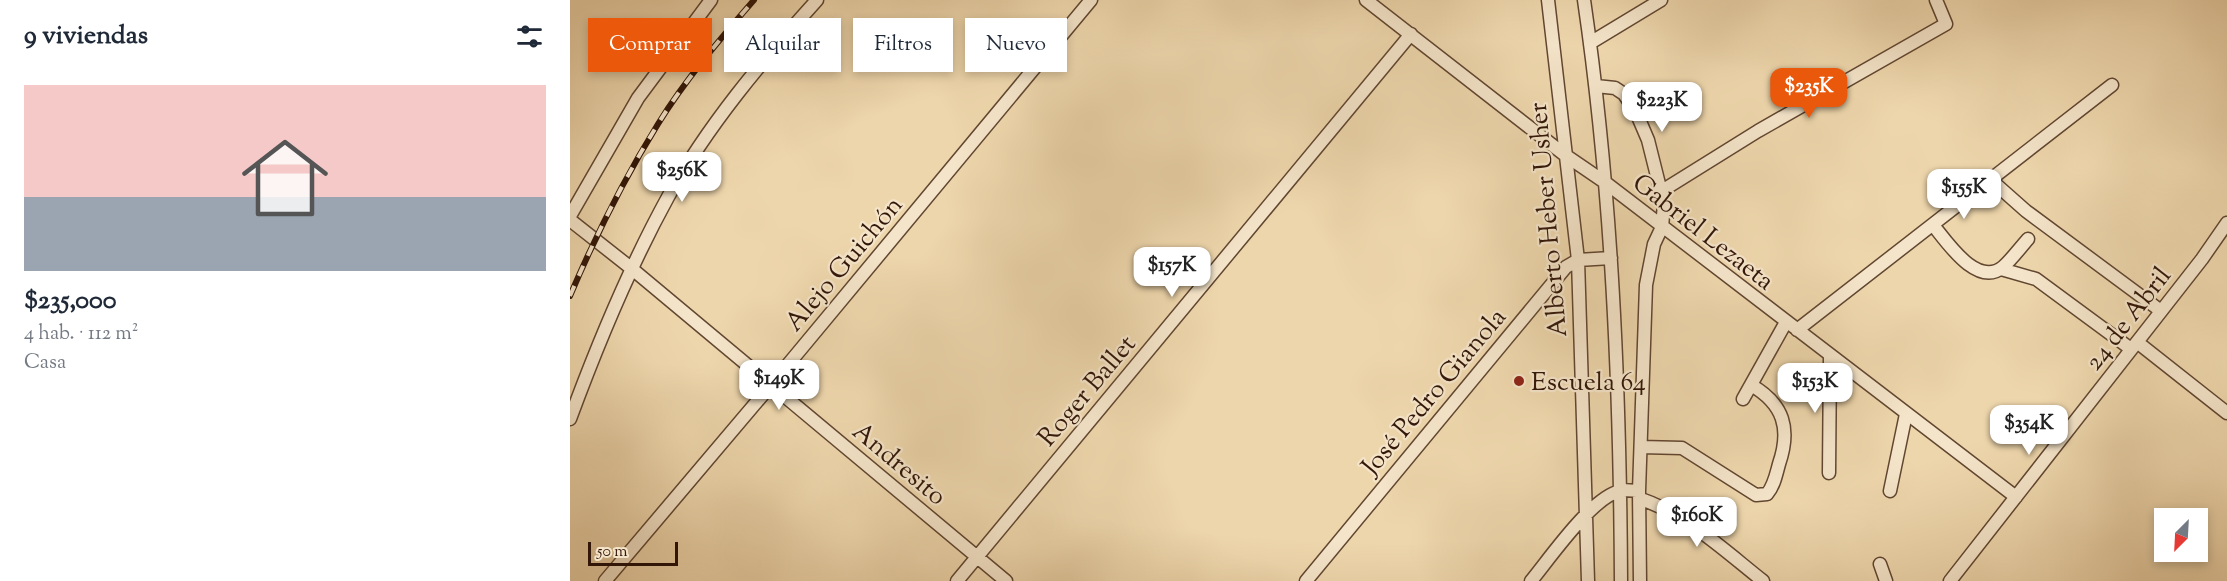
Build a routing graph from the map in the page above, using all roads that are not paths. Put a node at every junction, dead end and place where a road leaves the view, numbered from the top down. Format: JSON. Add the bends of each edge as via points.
{"nodes":[{"id":1,"x":711,"y":0,"type":"edge"},
{"id":2,"x":817,"y":0,"type":"edge"},
{"id":3,"x":1091,"y":0,"type":"edge"},
{"id":4,"x":1366,"y":0,"type":"edge"},
{"id":5,"x":1548,"y":0,"type":"edge"},
{"id":6,"x":1584,"y":0,"type":"edge"},
{"id":7,"x":1662,"y":0,"type":"edge"},
{"id":8,"x":1936,"y":0,"type":"edge"},
{"id":9,"x":1381,"y":4,"type":"edge"},
{"id":10,"x":1411,"y":34,"type":"junction"},
{"id":11,"x":1590,"y":43,"type":"junction"},
{"id":12,"x":2112,"y":85,"type":"dead end"},
{"id":13,"x":1596,"y":86,"type":"junction"},
{"id":14,"x":1565,"y":155,"type":"junction"},
{"id":15,"x":1991,"y":180,"type":"junction"},
{"id":16,"x":1606,"y":183,"type":"junction"},
{"id":17,"x":1660,"y":192,"type":"junction"},
{"id":18,"x":570,"y":218,"type":"edge"},
{"id":19,"x":2227,"y":223,"type":"edge"},
{"id":20,"x":1933,"y":225,"type":"junction"},
{"id":21,"x":1662,"y":226,"type":"junction"},
{"id":22,"x":2028,"y":239,"type":"dead end"},
{"id":23,"x":1611,"y":258,"type":"junction"},
{"id":24,"x":1578,"y":260,"type":"junction"},
{"id":25,"x":631,"y":268,"type":"junction"},
{"id":26,"x":2001,"y":269,"type":"junction"},
{"id":27,"x":2161,"y":311,"type":"junction"},
{"id":28,"x":1786,"y":322,"type":"junction"},
{"id":29,"x":1797,"y":330,"type":"junction"},
{"id":30,"x":2134,"y":345,"type":"junction"},
{"id":31,"x":1830,"y":356,"type":"junction"},
{"id":32,"x":771,"y":385,"type":"junction"},
{"id":33,"x":1751,"y":385,"type":"junction"},
{"id":34,"x":1743,"y":399,"type":"dead end"},
{"id":35,"x":2227,"y":413,"type":"edge"},
{"id":36,"x":1906,"y":414,"type":"junction"},
{"id":37,"x":570,"y":419,"type":"edge"},
{"id":38,"x":1641,"y":447,"type":"junction"},
{"id":39,"x":1829,"y":473,"type":"dead end"},
{"id":40,"x":1620,"y":491,"type":"junction"},
{"id":41,"x":1890,"y":491,"type":"dead end"},
{"id":42,"x":1640,"y":495,"type":"junction"},
{"id":43,"x":2016,"y":497,"type":"junction"},
{"id":44,"x":1586,"y":514,"type":"junction"},
{"id":45,"x":977,"y":557,"type":"junction"},
{"id":46,"x":1880,"y":564,"type":"dead end"},
{"id":47,"x":605,"y":581,"type":"edge"},
{"id":48,"x":957,"y":581,"type":"edge"},
{"id":49,"x":1006,"y":581,"type":"edge"},
{"id":50,"x":1306,"y":581,"type":"edge"},
{"id":51,"x":1531,"y":581,"type":"edge"},
{"id":52,"x":1588,"y":581,"type":"edge"},
{"id":53,"x":1621,"y":581,"type":"edge"},
{"id":54,"x":1641,"y":581,"type":"edge"},
{"id":55,"x":1763,"y":581,"type":"edge"},
{"id":56,"x":1886,"y":581,"type":"edge"},
{"id":57,"x":1950,"y":581,"type":"edge"}],
"edges":[{"from":1,"to":18,"type":"street","via":[[638,98]]},
{"from":2,"to":25,"type":"street","via":[[752,74],[706,138],[669,196]]},
{"from":3,"to":32,"type":"street","name":"Alejo Guichón"},
{"from":4,"to":9,"type":"street","name":"Gabriel Lezaeta"},
{"from":5,"to":14,"type":"street","name":"Alberto Heber Usher"},
{"from":6,"to":11,"type":"street"},
{"from":7,"to":11,"type":"street"},
{"from":8,"to":17,"type":"street","via":[[1946,24],[1758,130]]},
{"from":9,"to":10,"type":"street","name":"Gabriel Lezaeta"},
{"from":10,"to":14,"type":"street","name":"Gabriel Lezaeta"},
{"from":10,"to":45,"type":"street","name":"Roger Ballet"},
{"from":11,"to":13,"type":"street"},
{"from":12,"to":15,"type":"street"},
{"from":13,"to":16,"type":"street"},
{"from":13,"to":17,"type":"street","via":[[1615,88],[1636,112],[1648,140]]},
{"from":14,"to":16,"type":"street","name":"Gabriel Lezaeta"},
{"from":14,"to":24,"type":"street","name":"Alberto Heber Usher"},
{"from":15,"to":20,"type":"street"},
{"from":15,"to":27,"type":"street","via":[[2026,211]]},
{"from":16,"to":21,"type":"street","name":"Gabriel Lezaeta"},
{"from":16,"to":23,"type":"street"},
{"from":17,"to":21,"type":"street","via":[[1664,204]]},
{"from":18,"to":25,"type":"street","name":"Andresito"},
{"from":19,"to":27,"type":"street","name":"24 de Abril"},
{"from":20,"to":26,"type":"street","via":[[1966,264],[1989,273]]},
{"from":20,"to":29,"type":"street"},
{"from":21,"to":28,"type":"street","name":"Gabriel Lezaeta"},
{"from":21,"to":38,"type":"street","via":[[1654,244],[1647,285]]},
{"from":22,"to":26,"type":"street"},
{"from":23,"to":24,"type":"street"},
{"from":23,"to":40,"type":"street"},
{"from":24,"to":44,"type":"street","name":"Alberto Heber Usher"},
{"from":24,"to":50,"type":"street","name":"José Pedro Gianola","via":[[1566,267]]},
{"from":25,"to":32,"type":"street","name":"Andresito"},
{"from":25,"to":37,"type":"street"},
{"from":26,"to":30,"type":"street","via":[[2036,279]]},
{"from":27,"to":30,"type":"street","name":"24 de Abril"},
{"from":28,"to":29,"type":"street","name":"Gabriel Lezaeta"},
{"from":28,"to":33,"type":"street"},
{"from":29,"to":31,"type":"street","name":"Gabriel Lezaeta"},
{"from":30,"to":35,"type":"street"},
{"from":30,"to":43,"type":"street","name":"24 de Abril"},
{"from":31,"to":36,"type":"street","name":"Gabriel Lezaeta"},
{"from":31,"to":39,"type":"street"},
{"from":32,"to":45,"type":"street","name":"Andresito"},
{"from":32,"to":47,"type":"street","name":"Alejo Guichón"},
{"from":33,"to":34,"type":"street"},
{"from":33,"to":38,"type":"street","via":[[1772,400],[1784,425],[1782,457],[1767,494],[1756,495],[1682,448]]},
{"from":36,"to":41,"type":"street"},
{"from":36,"to":43,"type":"street","name":"Gabriel Lezaeta"},
{"from":38,"to":42,"type":"street"},
{"from":40,"to":42,"type":"street"},
{"from":40,"to":44,"type":"street"},
{"from":40,"to":53,"type":"street"},
{"from":42,"to":54,"type":"street"},
{"from":42,"to":55,"type":"street","via":[[1706,536]]},
{"from":43,"to":57,"type":"street","name":"24 de Abril"},
{"from":44,"to":51,"type":"street"},
{"from":44,"to":52,"type":"street","name":"Alberto Heber Usher"},
{"from":45,"to":48,"type":"street","name":"Roger Ballet"},
{"from":45,"to":49,"type":"street","name":"Andresito"},
{"from":46,"to":56,"type":"street"}]}
